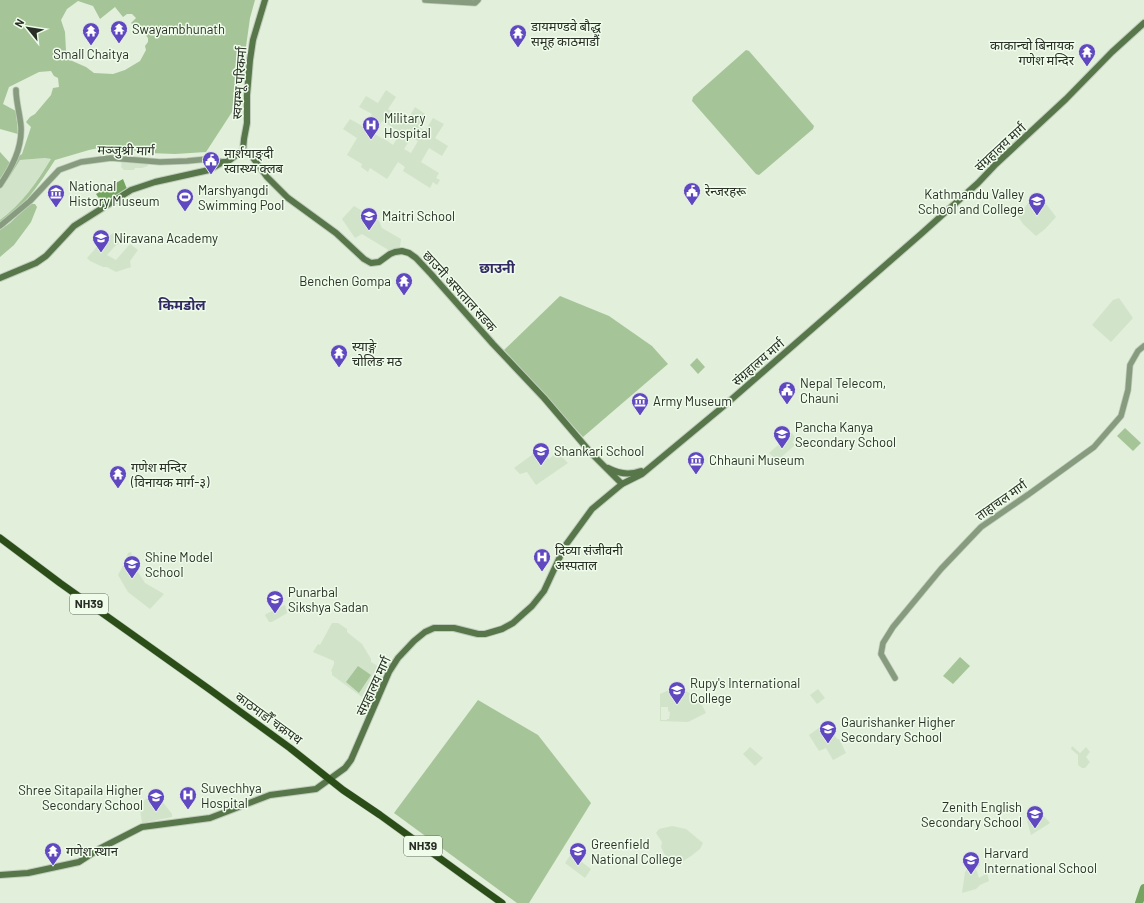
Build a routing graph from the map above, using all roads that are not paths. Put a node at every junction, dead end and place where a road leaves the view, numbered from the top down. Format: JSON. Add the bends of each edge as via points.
{"nodes":[{"id":1,"x":265,"y":0,"type":"edge"},
{"id":2,"x":425,"y":0,"type":"edge"},
{"id":3,"x":478,"y":0,"type":"edge"},
{"id":4,"x":1144,"y":23,"type":"edge"},
{"id":5,"x":16,"y":90,"type":"dead end"},
{"id":6,"x":243,"y":150,"type":"junction"},
{"id":7,"x":225,"y":162,"type":"junction"},
{"id":8,"x":0,"y":185,"type":"edge"},
{"id":9,"x":0,"y":226,"type":"edge"},
{"id":10,"x":0,"y":278,"type":"edge"},
{"id":11,"x":1144,"y":346,"type":"edge"},
{"id":12,"x":656,"y":462,"type":"junction"},
{"id":13,"x":605,"y":467,"type":"junction"},
{"id":14,"x":622,"y":484,"type":"junction"},
{"id":15,"x":0,"y":538,"type":"edge"},
{"id":16,"x":894,"y":678,"type":"dead end"},
{"id":17,"x":330,"y":780,"type":"junction"},
{"id":18,"x":0,"y":875,"type":"edge"},
{"id":19,"x":502,"y":903,"type":"edge"}],
"edges":[{"from":1,"to":6,"type":"main road","name":"स्वयम्भू परिकर्मा","via":[[250,60]]},
{"from":2,"to":3,"type":"street","via":[[475,3]]},
{"from":4,"to":12,"type":"main road","name":"संग्रहालय मार्ग","via":[[972,188]]},
{"from":5,"to":8,"type":"street","via":[[21,127],[20,140],[17,155]]},
{"from":6,"to":7,"type":"main road"},
{"from":6,"to":13,"type":"main road","name":"छाउनी अस्पताल सडक","via":[[251,155],[283,194],[336,232],[364,259],[371,263],[379,262],[390,254],[402,251],[412,255]]},
{"from":7,"to":9,"type":"street","name":"मञ्जुश्री मार्ग","via":[[208,159],[160,162],[111,158],[81,162],[59,170],[30,201]]},
{"from":7,"to":10,"type":"main road","via":[[209,170],[131,190],[74,226],[36,263]]},
{"from":11,"to":16,"type":"street","name":"ताहाचल मार्ग","via":[[1130,365],[1128,390],[1120,416],[1094,446],[981,527],[893,626],[883,643],[881,654]]},
{"from":12,"to":13,"type":"main road","name":"छाउनी अस्पताल सडक","via":[[635,473],[621,473]]},
{"from":12,"to":14,"type":"main road","name":"संग्रहालय मार्ग","via":[[642,474]]},
{"from":13,"to":14,"type":"main road","name":"छाउनी अस्पताल सडक"},
{"from":14,"to":17,"type":"main road","name":"संग्रहालय मार्ग","via":[[588,513],[565,546],[541,594],[513,623],[485,634],[454,628],[434,628],[414,641],[389,672],[351,760]]},
{"from":15,"to":17,"type":"highway","name":"काठमाडाैँ चक्रपथ","number":"NH39","via":[[290,748]]},
{"from":17,"to":18,"type":"main road","name":"संग्रहालय मार्ग","via":[[316,789],[270,796],[210,818],[142,827],[79,862],[28,873]]},
{"from":17,"to":19,"type":"highway","name":"काठमाडाैँ चक्रपथ","number":"NH39"}]}
